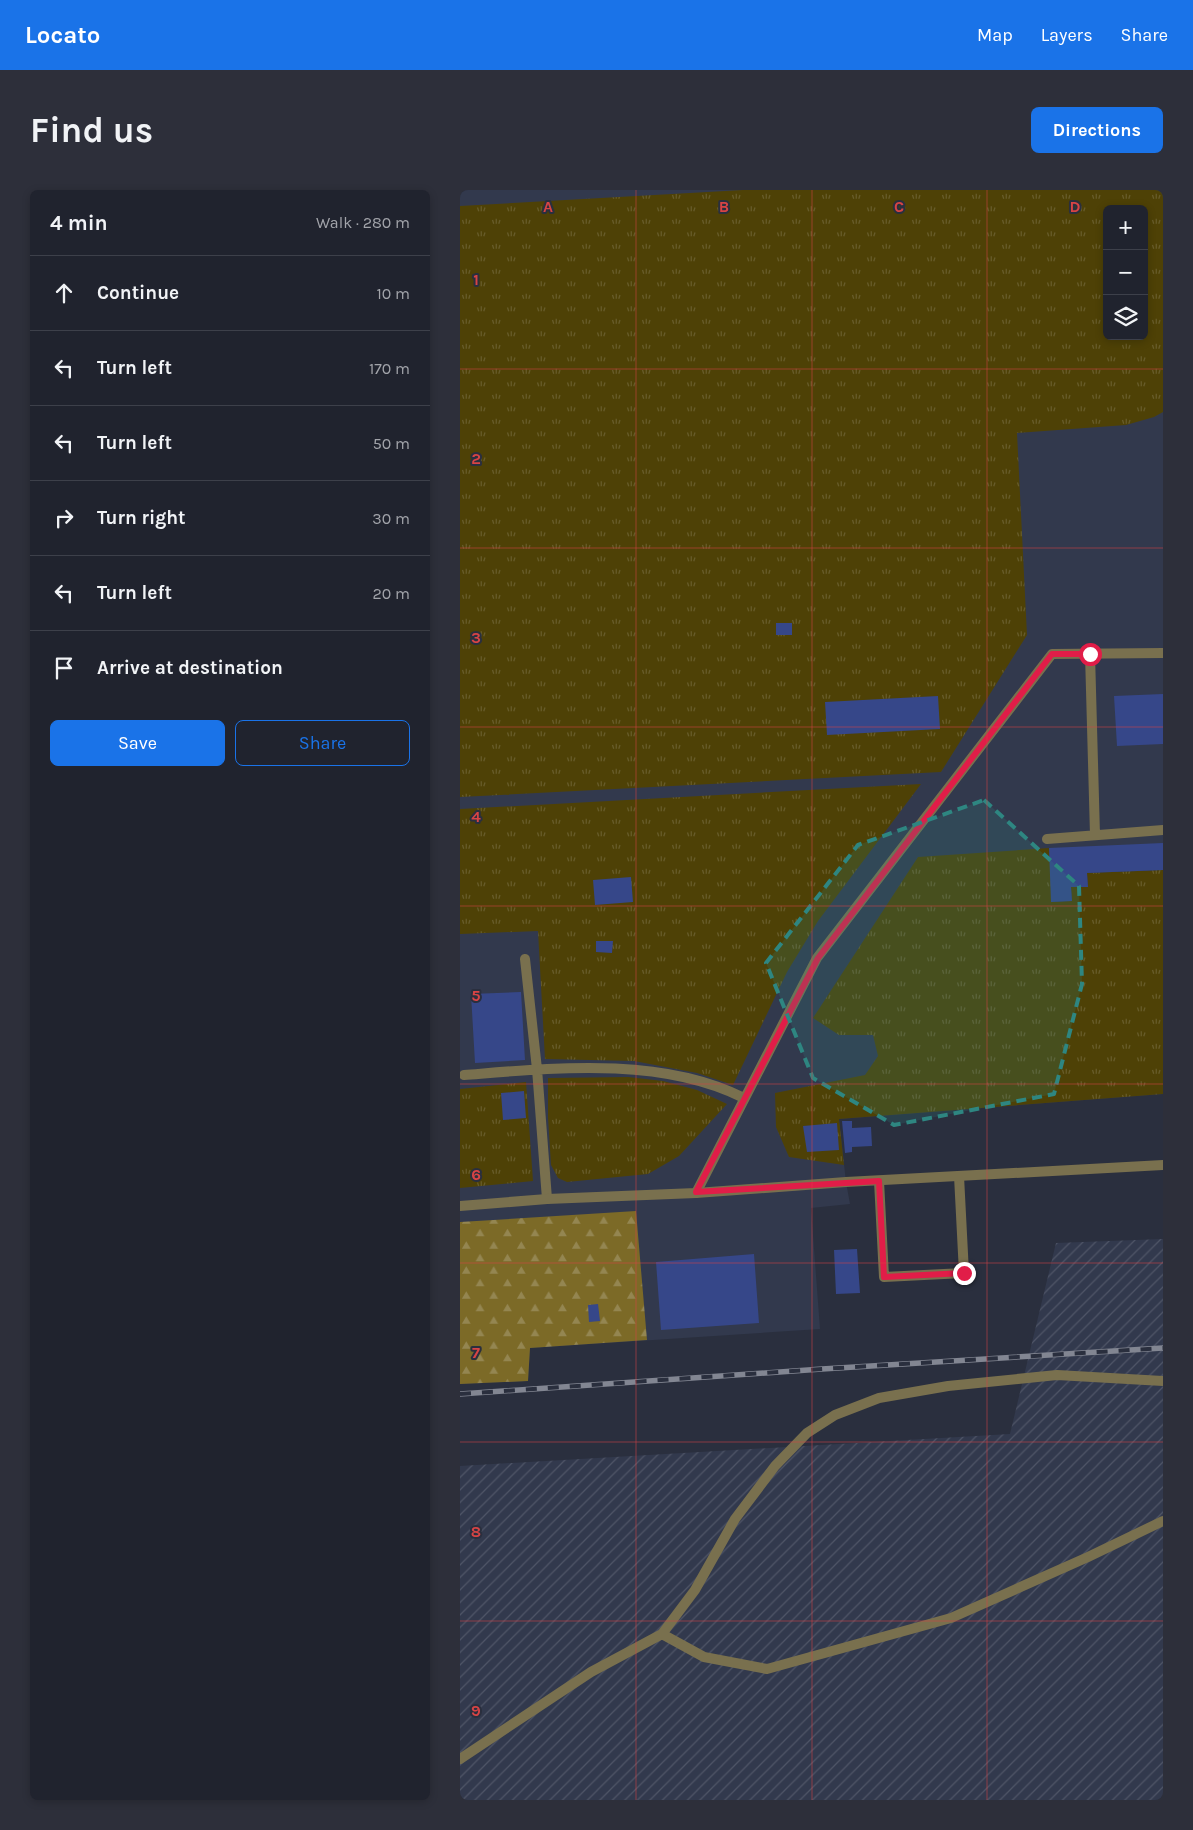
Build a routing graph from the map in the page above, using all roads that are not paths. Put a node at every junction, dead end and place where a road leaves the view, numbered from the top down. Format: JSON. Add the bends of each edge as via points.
{"nodes":[{"id":1,"x":1163,"y":652,"type":"edge"},
{"id":2,"x":1090,"y":654,"type":"junction"},
{"id":3,"x":1163,"y":830,"type":"edge"},
{"id":4,"x":1095,"y":834,"type":"junction"},
{"id":5,"x":1047,"y":839,"type":"dead end"},
{"id":6,"x":525,"y":959,"type":"dead end"},
{"id":7,"x":537,"y":1069,"type":"junction"},
{"id":8,"x":464,"y":1075,"type":"dead end"},
{"id":9,"x":744,"y":1098,"type":"junction"},
{"id":10,"x":1163,"y":1165,"type":"edge"},
{"id":11,"x":959,"y":1176,"type":"junction"},
{"id":12,"x":879,"y":1181,"type":"junction"},
{"id":13,"x":696,"y":1192,"type":"junction"},
{"id":14,"x":547,"y":1199,"type":"junction"},
{"id":15,"x":460,"y":1206,"type":"edge"},
{"id":16,"x":1163,"y":1381,"type":"edge"},
{"id":17,"x":1163,"y":1521,"type":"edge"},
{"id":18,"x":662,"y":1634,"type":"junction"},
{"id":19,"x":460,"y":1759,"type":"edge"}],
"edges":[{"from":1,"to":2,"type":"street"},
{"from":2,"to":4,"type":"street"},
{"from":2,"to":9,"type":"street","via":[[1052,654],[818,958]]},
{"from":3,"to":4,"type":"street"},
{"from":4,"to":5,"type":"street"},
{"from":6,"to":7,"type":"street"},
{"from":7,"to":8,"type":"street"},
{"from":7,"to":9,"type":"street","via":[[590,1068],[666,1073],[722,1087]]},
{"from":7,"to":14,"type":"street"},
{"from":9,"to":13,"type":"street"},
{"from":10,"to":11,"type":"street"},
{"from":11,"to":12,"type":"street"},
{"from":11,"to":12,"type":"street","via":[[964,1273],[884,1277]]},
{"from":12,"to":13,"type":"street"},
{"from":13,"to":14,"type":"street"},
{"from":14,"to":15,"type":"street"},
{"from":16,"to":18,"type":"street","via":[[1057,1375],[948,1386],[879,1398],[835,1415],[807,1433],[775,1466],[736,1518],[695,1590]]},
{"from":17,"to":18,"type":"street","via":[[951,1618],[767,1668],[704,1657]]},
{"from":18,"to":19,"type":"street","via":[[591,1672]]}]}
